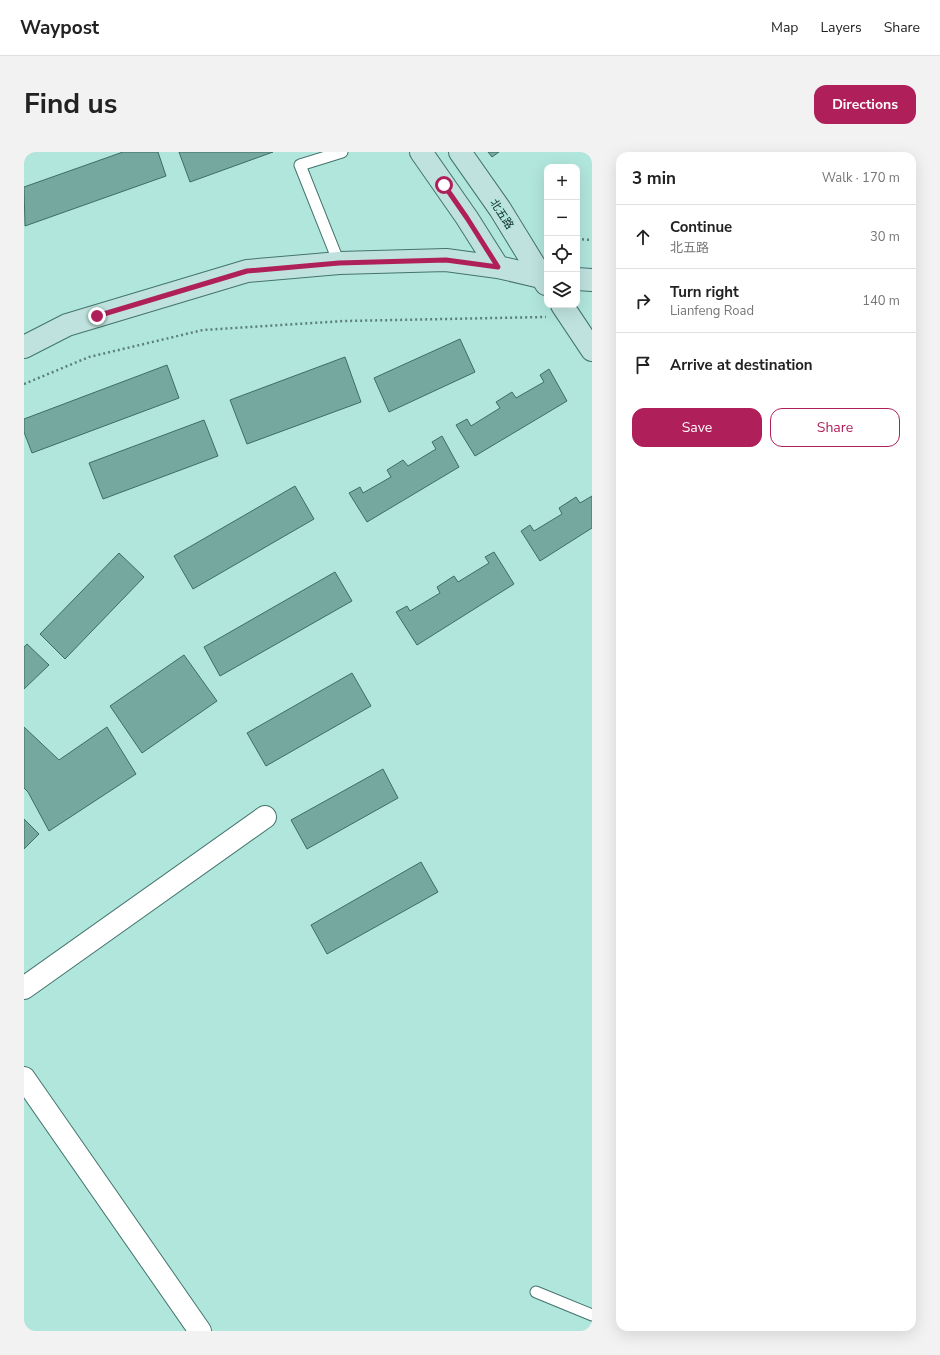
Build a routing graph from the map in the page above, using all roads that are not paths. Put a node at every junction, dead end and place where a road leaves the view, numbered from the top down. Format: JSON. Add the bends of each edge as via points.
{"nodes":[{"id":1,"x":342,"y":152,"type":"edge"},
{"id":2,"x":421,"y":152,"type":"edge"},
{"id":3,"x":460,"y":152,"type":"edge"},
{"id":4,"x":339,"y":263,"type":"junction"},
{"id":5,"x":498,"y":267,"type":"junction"},
{"id":6,"x":544,"y":277,"type":"edge"},
{"id":7,"x":544,"y":279,"type":"edge"},
{"id":8,"x":580,"y":279,"type":"edge"},
{"id":9,"x":592,"y":280,"type":"edge"},
{"id":10,"x":566,"y":311,"type":"edge"},
{"id":11,"x":24,"y":347,"type":"edge"},
{"id":12,"x":592,"y":350,"type":"edge"},
{"id":13,"x":264,"y":817,"type":"dead end"},
{"id":14,"x":24,"y":988,"type":"edge"},
{"id":15,"x":24,"y":1078,"type":"edge"},
{"id":16,"x":536,"y":1292,"type":"dead end"},
{"id":17,"x":592,"y":1314,"type":"edge"},
{"id":18,"x":200,"y":1331,"type":"edge"}],
"edges":[{"from":1,"to":4,"type":"lane","via":[[300,165]]},
{"from":2,"to":5,"type":"main road"},
{"from":3,"to":6,"type":"main road","name":"北五路"},
{"from":4,"to":5,"type":"main road","via":[[446,260]]},
{"from":4,"to":11,"type":"main road","via":[[247,271],[67,325]]},
{"from":5,"to":7,"type":"main road"},
{"from":8,"to":9,"type":"main road"},
{"from":10,"to":12,"type":"main road"},
{"from":13,"to":14,"type":"street"},
{"from":15,"to":18,"type":"street"},
{"from":16,"to":17,"type":"lane"}]}
